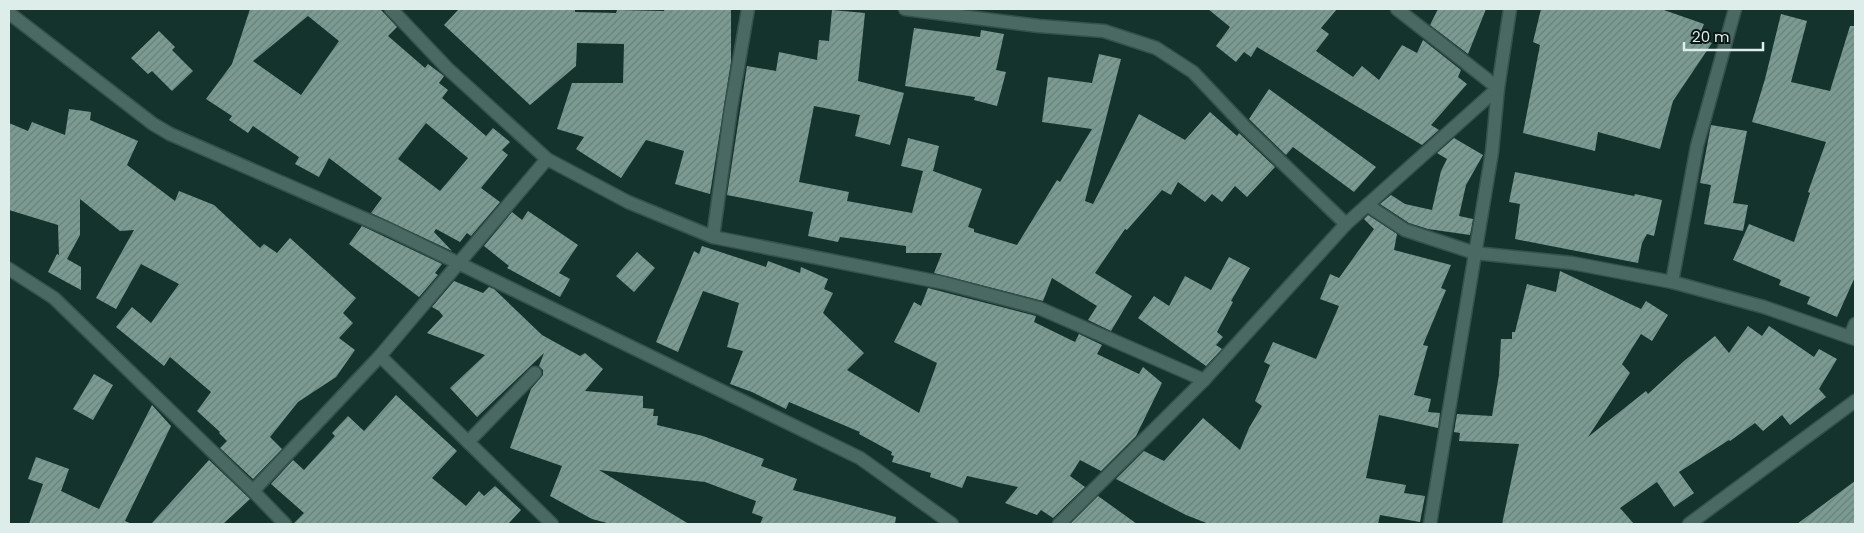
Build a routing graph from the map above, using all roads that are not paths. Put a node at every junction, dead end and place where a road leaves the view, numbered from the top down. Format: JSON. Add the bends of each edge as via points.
{"nodes":[{"id":1,"x":391,"y":9,"type":"edge"},
{"id":2,"x":748,"y":9,"type":"edge"},
{"id":3,"x":906,"y":9,"type":"edge"},
{"id":4,"x":1397,"y":9,"type":"edge"},
{"id":5,"x":1510,"y":9,"type":"edge"},
{"id":6,"x":1736,"y":9,"type":"edge"},
{"id":7,"x":9,"y":13,"type":"edge"},
{"id":8,"x":1498,"y":88,"type":"junction"},
{"id":9,"x":546,"y":159,"type":"junction"},
{"id":10,"x":1367,"y":205,"type":"junction"},
{"id":11,"x":1346,"y":224,"type":"junction"},
{"id":12,"x":713,"y":238,"type":"junction"},
{"id":13,"x":1475,"y":253,"type":"junction"},
{"id":14,"x":459,"y":263,"type":"junction"},
{"id":15,"x":9,"y":270,"type":"edge"},
{"id":16,"x":1672,"y":282,"type":"junction"},
{"id":17,"x":1855,"y":324,"type":"edge"},
{"id":18,"x":1852,"y":338,"type":"edge"},
{"id":19,"x":380,"y":356,"type":"junction"},
{"id":20,"x":535,"y":373,"type":"dead end"},
{"id":21,"x":1204,"y":380,"type":"junction"},
{"id":22,"x":1855,"y":401,"type":"edge"},
{"id":23,"x":468,"y":442,"type":"junction"},
{"id":24,"x":253,"y":491,"type":"junction"},
{"id":25,"x":284,"y":524,"type":"edge"},
{"id":26,"x":552,"y":524,"type":"edge"},
{"id":27,"x":952,"y":524,"type":"edge"},
{"id":28,"x":1059,"y":524,"type":"edge"},
{"id":29,"x":1430,"y":524,"type":"edge"},
{"id":30,"x":1689,"y":524,"type":"edge"}],
"edges":[{"from":1,"to":9,"type":"street","via":[[447,68]]},
{"from":2,"to":12,"type":"street"},
{"from":3,"to":11,"type":"street","via":[[1104,31],[1156,48],[1193,72]]},
{"from":4,"to":8,"type":"street"},
{"from":5,"to":8,"type":"street"},
{"from":6,"to":16,"type":"street","via":[[1697,146]]},
{"from":7,"to":14,"type":"street","via":[[170,134]]},
{"from":8,"to":10,"type":"street"},
{"from":8,"to":13,"type":"street","via":[[1492,152]]},
{"from":9,"to":12,"type":"street","via":[[628,202]]},
{"from":9,"to":14,"type":"street"},
{"from":10,"to":11,"type":"street"},
{"from":10,"to":13,"type":"street","via":[[1406,230]]},
{"from":11,"to":21,"type":"street"},
{"from":12,"to":21,"type":"street","via":[[944,283],[1039,308]]},
{"from":13,"to":16,"type":"street","via":[[1572,263]]},
{"from":13,"to":29,"type":"street"},
{"from":14,"to":19,"type":"street"},
{"from":14,"to":27,"type":"street","via":[[860,458]]},
{"from":15,"to":24,"type":"street","via":[[54,298]]},
{"from":16,"to":18,"type":"street","via":[[1764,307]]},
{"from":17,"to":18,"type":"street"},
{"from":19,"to":23,"type":"street"},
{"from":19,"to":24,"type":"street"},
{"from":20,"to":23,"type":"street"},
{"from":21,"to":28,"type":"street"},
{"from":22,"to":30,"type":"street"},
{"from":23,"to":26,"type":"street"},
{"from":24,"to":25,"type":"street"}]}
